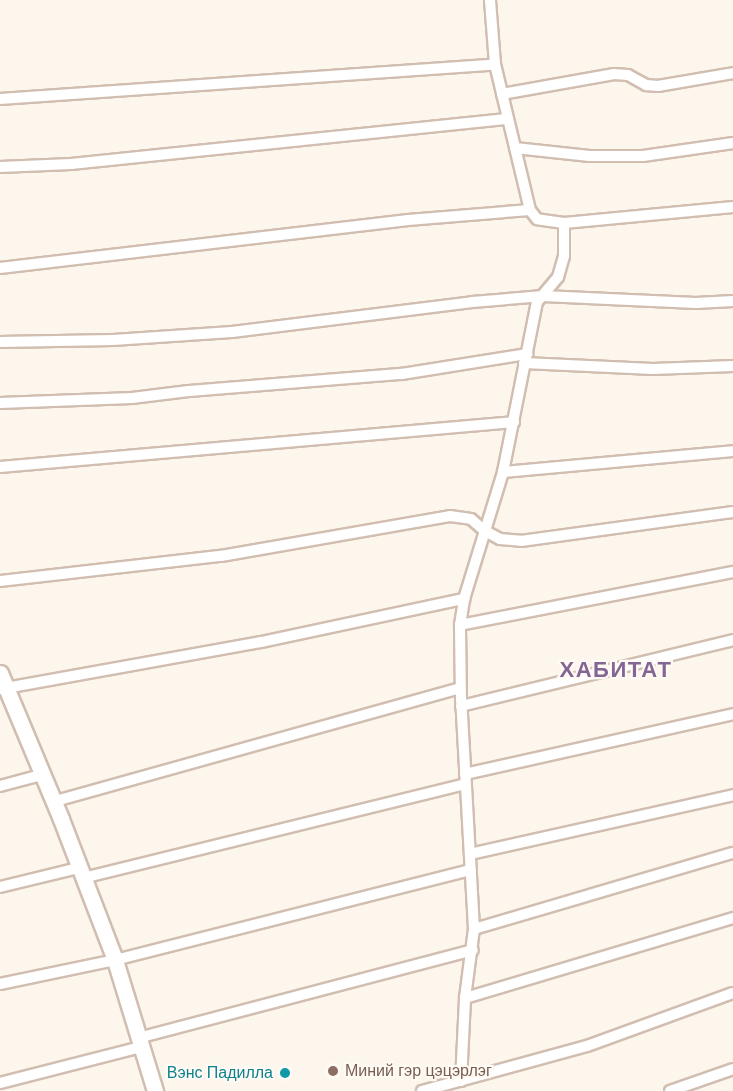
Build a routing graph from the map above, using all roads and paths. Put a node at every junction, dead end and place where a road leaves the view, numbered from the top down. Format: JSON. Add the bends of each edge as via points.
{"nodes":[{"id":1,"x":490,"y":0,"type":"edge"},
{"id":2,"x":495,"y":64,"type":"junction"},
{"id":3,"x":733,"y":73,"type":"edge"},
{"id":4,"x":502,"y":94,"type":"junction"},
{"id":5,"x":0,"y":99,"type":"edge"},
{"id":6,"x":508,"y":119,"type":"junction"},
{"id":7,"x":733,"y":142,"type":"edge"},
{"id":8,"x":515,"y":148,"type":"junction"},
{"id":9,"x":0,"y":167,"type":"edge"},
{"id":10,"x":733,"y":207,"type":"edge"},
{"id":11,"x":530,"y":210,"type":"junction"},
{"id":12,"x":564,"y":223,"type":"junction"},
{"id":13,"x":0,"y":268,"type":"edge"},
{"id":14,"x":543,"y":296,"type":"junction"},
{"id":15,"x":733,"y":301,"type":"edge"},
{"id":16,"x":0,"y":342,"type":"edge"},
{"id":17,"x":526,"y":359,"type":"junction"},
{"id":18,"x":733,"y":366,"type":"edge"},
{"id":19,"x":0,"y":403,"type":"edge"},
{"id":20,"x":514,"y":422,"type":"junction"},
{"id":21,"x":733,"y":451,"type":"edge"},
{"id":22,"x":0,"y":467,"type":"edge"},
{"id":23,"x":503,"y":472,"type":"junction"},
{"id":24,"x":733,"y":512,"type":"edge"},
{"id":25,"x":485,"y":531,"type":"junction"},
{"id":26,"x":733,"y":572,"type":"edge"},
{"id":27,"x":0,"y":581,"type":"edge"},
{"id":28,"x":464,"y":599,"type":"junction"},
{"id":29,"x":460,"y":625,"type":"junction"},
{"id":30,"x":733,"y":640,"type":"edge"},
{"id":31,"x":0,"y":673,"type":"edge"},
{"id":32,"x":3,"y":688,"type":"edge"},
{"id":33,"x":460,"y":688,"type":"junction"},
{"id":34,"x":461,"y":706,"type":"junction"},
{"id":35,"x":733,"y":714,"type":"edge"},
{"id":36,"x":41,"y":776,"type":"junction"},
{"id":37,"x":465,"y":779,"type":"junction"},
{"id":38,"x":0,"y":786,"type":"edge"},
{"id":39,"x":733,"y":795,"type":"edge"},
{"id":40,"x":52,"y":802,"type":"junction"},
{"id":41,"x":733,"y":853,"type":"edge"},
{"id":42,"x":470,"y":854,"type":"junction"},
{"id":43,"x":471,"y":870,"type":"junction"},
{"id":44,"x":80,"y":873,"type":"junction"},
{"id":45,"x":0,"y":887,"type":"edge"},
{"id":46,"x":733,"y":918,"type":"edge"},
{"id":47,"x":474,"y":929,"type":"junction"},
{"id":48,"x":473,"y":950,"type":"junction"},
{"id":49,"x":114,"y":960,"type":"junction"},
{"id":50,"x":0,"y":984,"type":"edge"},
{"id":51,"x":733,"y":993,"type":"edge"},
{"id":52,"x":465,"y":998,"type":"junction"},
{"id":53,"x":140,"y":1042,"type":"junction"},
{"id":54,"x":733,"y":1069,"type":"edge"},
{"id":55,"x":461,"y":1081,"type":"junction"},
{"id":56,"x":0,"y":1083,"type":"edge"},
{"id":57,"x":155,"y":1091,"type":"edge"},
{"id":58,"x":422,"y":1091,"type":"edge"},
{"id":59,"x":670,"y":1091,"type":"edge"}],
"edges":[{"from":1,"to":2,"type":"street"},
{"from":2,"to":4,"type":"street"},
{"from":2,"to":5,"type":"street"},
{"from":3,"to":4,"type":"street","via":[[658,87],[628,75],[614,74]]},
{"from":4,"to":6,"type":"street"},
{"from":6,"to":8,"type":"street"},
{"from":6,"to":9,"type":"street","via":[[71,164]]},
{"from":7,"to":8,"type":"street","via":[[643,156],[590,156]]},
{"from":8,"to":11,"type":"street"},
{"from":10,"to":12,"type":"street"},
{"from":11,"to":12,"type":"street","via":[[537,219]]},
{"from":11,"to":13,"type":"street","via":[[408,220]]},
{"from":12,"to":14,"type":"street","via":[[564,256],[558,277]]},
{"from":14,"to":15,"type":"street"},
{"from":14,"to":16,"type":"street","via":[[232,332]]},
{"from":14,"to":17,"type":"street","via":[[537,302]]},
{"from":17,"to":18,"type":"street","via":[[653,369]]},
{"from":17,"to":19,"type":"street","via":[[132,399]]},
{"from":17,"to":20,"type":"street"},
{"from":20,"to":22,"type":"street"},
{"from":20,"to":23,"type":"street"},
{"from":21,"to":23,"type":"street"},
{"from":23,"to":25,"type":"street"},
{"from":24,"to":25,"type":"street","via":[[521,541],[500,539]]},
{"from":25,"to":27,"type":"street","via":[[471,519],[450,516],[221,556]]},
{"from":25,"to":28,"type":"street"},
{"from":26,"to":29,"type":"street"},
{"from":28,"to":29,"type":"street"},
{"from":28,"to":32,"type":"street","via":[[261,642]]},
{"from":29,"to":33,"type":"street"},
{"from":30,"to":34,"type":"street"},
{"from":31,"to":32,"type":"street"},
{"from":32,"to":36,"type":"street"},
{"from":33,"to":34,"type":"street"},
{"from":33,"to":40,"type":"street"},
{"from":34,"to":37,"type":"street"},
{"from":35,"to":37,"type":"street"},
{"from":36,"to":38,"type":"street"},
{"from":36,"to":40,"type":"street"},
{"from":37,"to":42,"type":"street"},
{"from":37,"to":44,"type":"street"},
{"from":39,"to":42,"type":"street"},
{"from":40,"to":44,"type":"street"},
{"from":41,"to":47,"type":"street"},
{"from":42,"to":43,"type":"street"},
{"from":43,"to":47,"type":"street"},
{"from":43,"to":49,"type":"street"},
{"from":44,"to":45,"type":"street"},
{"from":44,"to":49,"type":"street"},
{"from":46,"to":52,"type":"street"},
{"from":47,"to":48,"type":"street"},
{"from":48,"to":52,"type":"street"},
{"from":48,"to":53,"type":"street"},
{"from":49,"to":50,"type":"street"},
{"from":49,"to":53,"type":"street"},
{"from":51,"to":55,"type":"street","via":[[587,1046]]},
{"from":52,"to":55,"type":"street"},
{"from":53,"to":56,"type":"street"},
{"from":53,"to":57,"type":"street"},
{"from":54,"to":59,"type":"street"},
{"from":55,"to":58,"type":"street"}]}
